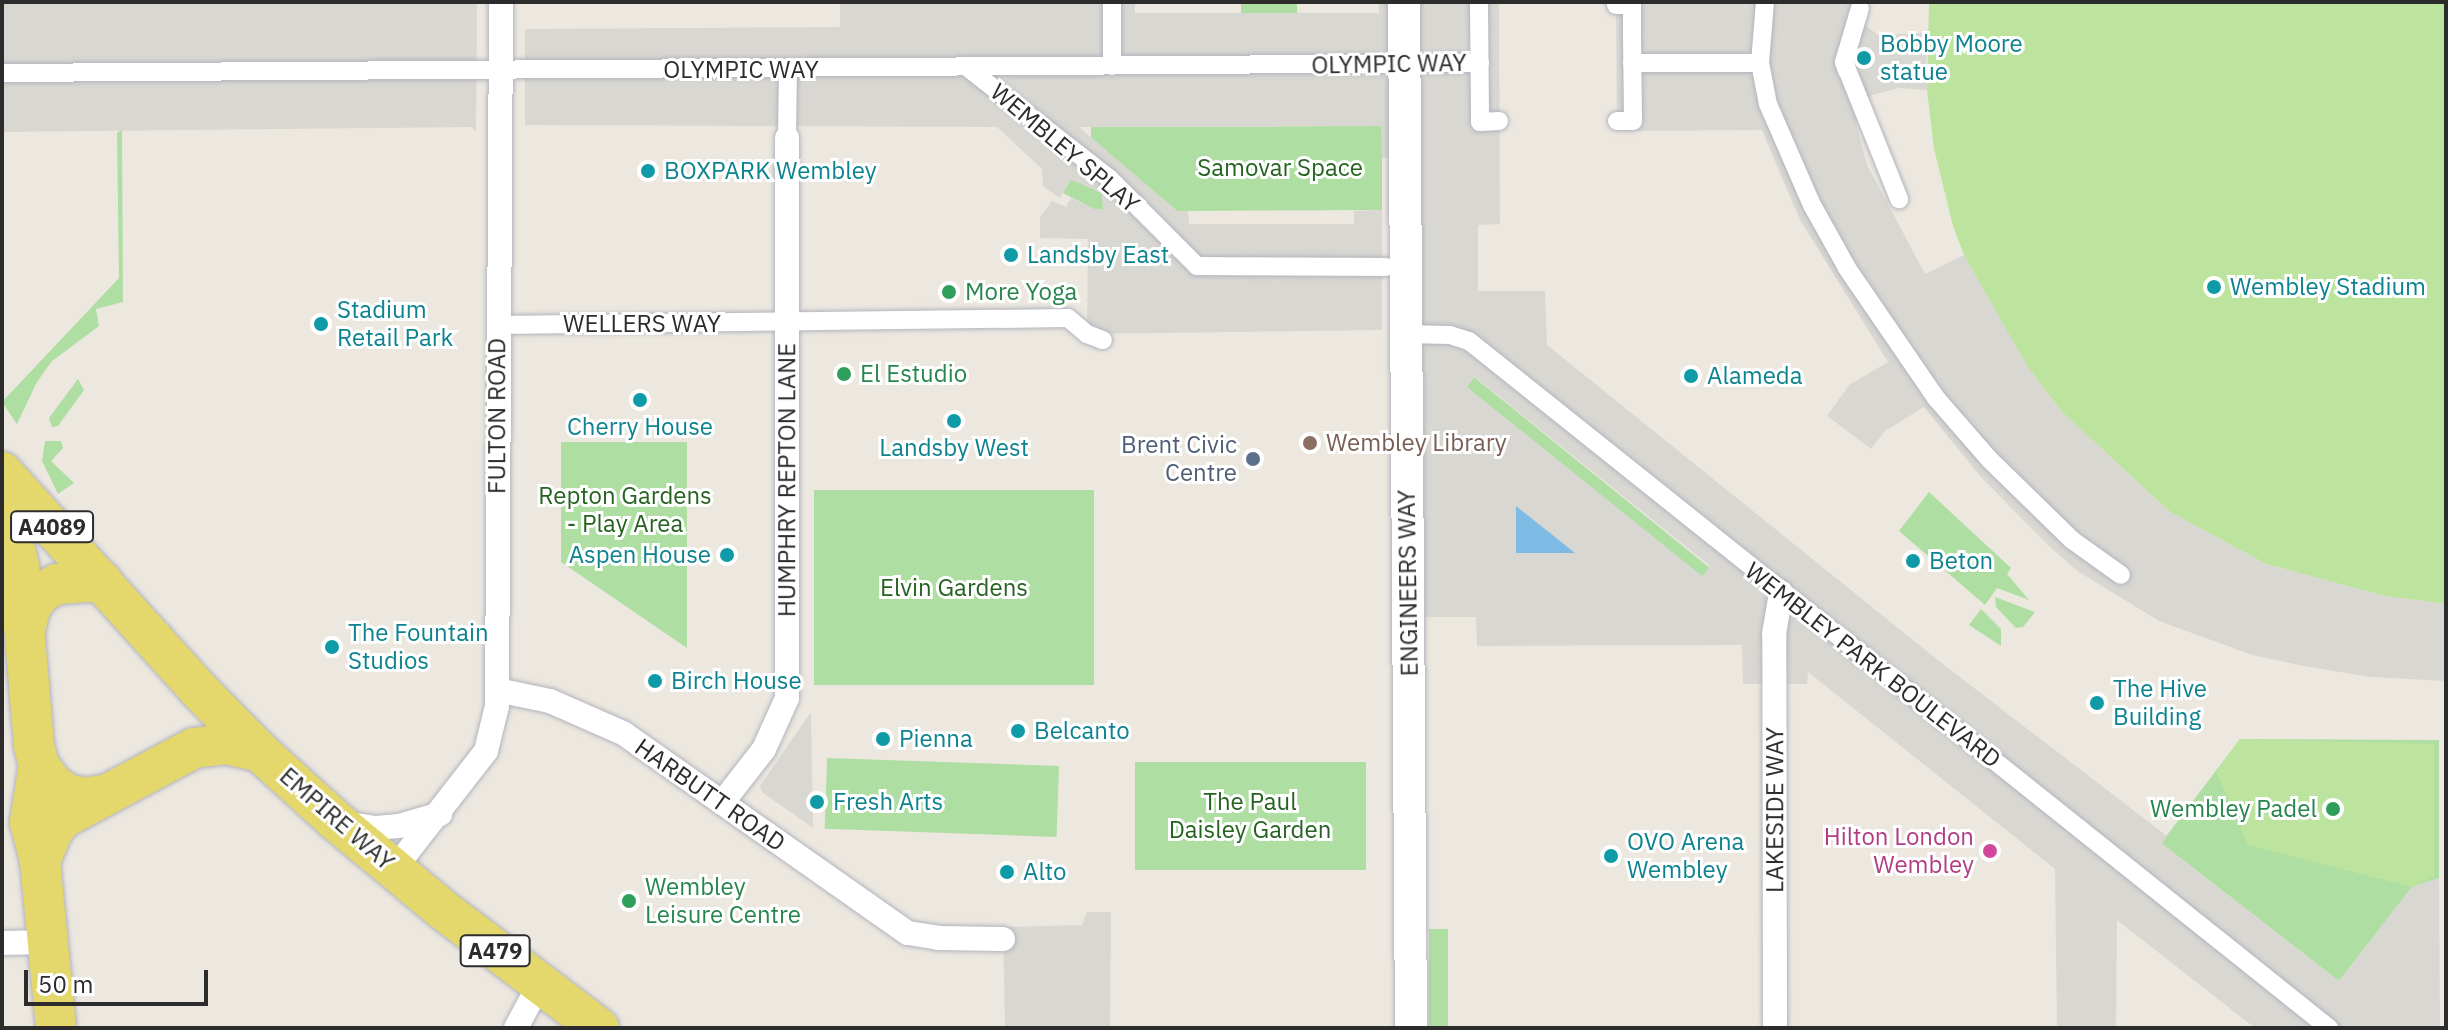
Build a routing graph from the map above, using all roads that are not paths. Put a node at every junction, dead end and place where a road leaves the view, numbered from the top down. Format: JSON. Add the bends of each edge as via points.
{"nodes":[{"id":1,"x":501,"y":2,"type":"edge"},
{"id":2,"x":1112,"y":2,"type":"edge"},
{"id":3,"x":1404,"y":2,"type":"edge"},
{"id":4,"x":1765,"y":2,"type":"edge"},
{"id":5,"x":1860,"y":8,"type":"dead end"},
{"id":6,"x":1489,"y":56,"type":"edge"},
{"id":7,"x":1624,"y":62,"type":"dead end"},
{"id":8,"x":1844,"y":62,"type":"junction"},
{"id":9,"x":1760,"y":63,"type":"junction"},
{"id":10,"x":1404,"y":65,"type":"junction"},
{"id":11,"x":1112,"y":66,"type":"junction"},
{"id":12,"x":968,"y":68,"type":"junction"},
{"id":13,"x":788,"y":70,"type":"junction"},
{"id":14,"x":501,"y":71,"type":"junction"},
{"id":15,"x":2,"y":73,"type":"edge"},
{"id":16,"x":1864,"y":120,"type":"dead end"},
{"id":17,"x":787,"y":138,"type":"joint"},
{"id":18,"x":1899,"y":199,"type":"dead end"},
{"id":19,"x":1386,"y":267,"type":"dead end"},
{"id":20,"x":787,"y":324,"type":"junction"},
{"id":21,"x":498,"y":325,"type":"junction"},
{"id":22,"x":1405,"y":334,"type":"junction"},
{"id":23,"x":1103,"y":340,"type":"dead end"},
{"id":24,"x":2,"y":472,"type":"edge"},
{"id":25,"x":2,"y":496,"type":"edge"},
{"id":26,"x":2121,"y":575,"type":"dead end"},
{"id":27,"x":102,"y":581,"type":"junction"},
{"id":28,"x":1781,"y":593,"type":"junction"},
{"id":29,"x":26,"y":626,"type":"junction"},
{"id":30,"x":199,"y":690,"type":"junction"},
{"id":31,"x":497,"y":690,"type":"junction"},
{"id":32,"x":260,"y":752,"type":"junction"},
{"id":33,"x":180,"y":756,"type":"junction"},
{"id":34,"x":39,"y":765,"type":"junction"},
{"id":35,"x":103,"y":795,"type":"junction"},
{"id":36,"x":722,"y":803,"type":"junction"},
{"id":37,"x":440,"y":814,"type":"junction"},
{"id":38,"x":336,"y":821,"type":"junction"},
{"id":39,"x":40,"y":861,"type":"junction"},
{"id":40,"x":395,"y":868,"type":"junction"},
{"id":41,"x":1003,"y":939,"type":"dead end"},
{"id":42,"x":48,"y":942,"type":"junction"},
{"id":43,"x":2,"y":943,"type":"edge"},
{"id":44,"x":539,"y":985,"type":"junction"},
{"id":45,"x":1412,"y":1025,"type":"edge"},
{"id":46,"x":56,"y":1028,"type":"edge"},
{"id":47,"x":516,"y":1028,"type":"edge"},
{"id":48,"x":599,"y":1028,"type":"edge"},
{"id":49,"x":1775,"y":1028,"type":"edge"},
{"id":50,"x":2329,"y":1028,"type":"edge"}],
"edges":[{"from":1,"to":14,"type":"street","name":"FULTON ROAD"},
{"from":2,"to":11,"type":"street"},
{"from":3,"to":10,"type":"street","name":"ENGINEERS WAY"},
{"from":4,"to":9,"type":"street"},
{"from":5,"to":8,"type":"street"},
{"from":6,"to":10,"type":"street","name":"OLYMPIC WAY"},
{"from":7,"to":9,"type":"street"},
{"from":8,"to":16,"type":"street"},
{"from":8,"to":18,"type":"street"},
{"from":9,"to":26,"type":"street","via":[[1777,130],[1812,205],[1902,350],[1936,398],[2009,480],[2072,540]]},
{"from":10,"to":11,"type":"street","name":"OLYMPIC WAY"},
{"from":10,"to":22,"type":"street","name":"ENGINEERS WAY"},
{"from":11,"to":12,"type":"street","name":"OLYMPIC WAY"},
{"from":12,"to":13,"type":"street","name":"OLYMPIC WAY"},
{"from":12,"to":19,"type":"street","name":"WEMBLEY SPLAY","via":[[1110,179],[1197,266]]},
{"from":13,"to":14,"type":"street","name":"OLYMPIC WAY"},
{"from":13,"to":17,"type":"street"},
{"from":14,"to":15,"type":"street","name":"OLYMPIC WAY"},
{"from":14,"to":21,"type":"street","name":"FULTON ROAD"},
{"from":17,"to":20,"type":"street","name":"HUMPHRY REPTON LANE"},
{"from":20,"to":21,"type":"street","name":"WELLERS WAY"},
{"from":20,"to":23,"type":"street","name":"WELLERS WAY","via":[[1068,318]]},
{"from":20,"to":36,"type":"street","name":"HUMPHRY REPTON LANE","via":[[787,698],[764,749]]},
{"from":21,"to":31,"type":"street","name":"FULTON ROAD"},
{"from":22,"to":28,"type":"street","name":"WEMBLEY PARK BOULEVARD","via":[[1469,341]]},
{"from":22,"to":45,"type":"street","name":"ENGINEERS WAY"},
{"from":24,"to":27,"type":"main road","name":"EMPIRE WAY","number":"A4089"},
{"from":25,"to":29,"type":"main road","number":"A4089","via":[[19,566]]},
{"from":27,"to":29,"type":"main road","number":"A4089","via":[[57,584],[42,592]]},
{"from":27,"to":30,"type":"main road","name":"EMPIRE WAY","number":"A4089"},
{"from":28,"to":49,"type":"street","name":"LAKESIDE WAY","via":[[1774,634]]},
{"from":28,"to":50,"type":"street","name":"WEMBLEY PARK BOULEVARD"},
{"from":29,"to":34,"type":"main road","number":"A4089"},
{"from":30,"to":32,"type":"main road","name":"EMPIRE WAY","number":"A479"},
{"from":30,"to":33,"type":"main road","via":[[200,727]]},
{"from":31,"to":36,"type":"street","name":"HARBUTT ROAD","via":[[550,701],[623,733]]},
{"from":31,"to":37,"type":"street","name":"FULTON ROAD","via":[[486,751]]},
{"from":32,"to":33,"type":"main road","via":[[226,744],[194,748]]},
{"from":32,"to":38,"type":"main road","name":"EMPIRE WAY","number":"A479"},
{"from":33,"to":35,"type":"main road"},
{"from":34,"to":35,"type":"main road","via":[[67,794]]},
{"from":34,"to":39,"type":"main road","number":"A4089","via":[[30,822]]},
{"from":35,"to":39,"type":"main road","via":[[63,818]]},
{"from":36,"to":41,"type":"street","name":"HARBUTT ROAD","via":[[908,933]]},
{"from":37,"to":38,"type":"street","via":[[376,828]]},
{"from":37,"to":40,"type":"street","name":"FULTON ROAD"},
{"from":38,"to":40,"type":"main road","name":"EMPIRE WAY","number":"A479"},
{"from":39,"to":42,"type":"main road","number":"A4089"},
{"from":40,"to":44,"type":"main road","name":"EMPIRE WAY","number":"A479"},
{"from":42,"to":43,"type":"street"},
{"from":42,"to":46,"type":"main road","number":"A4089"},
{"from":44,"to":47,"type":"street"},
{"from":44,"to":48,"type":"main road","name":"EMPIRE WAY","number":"A479"}]}
